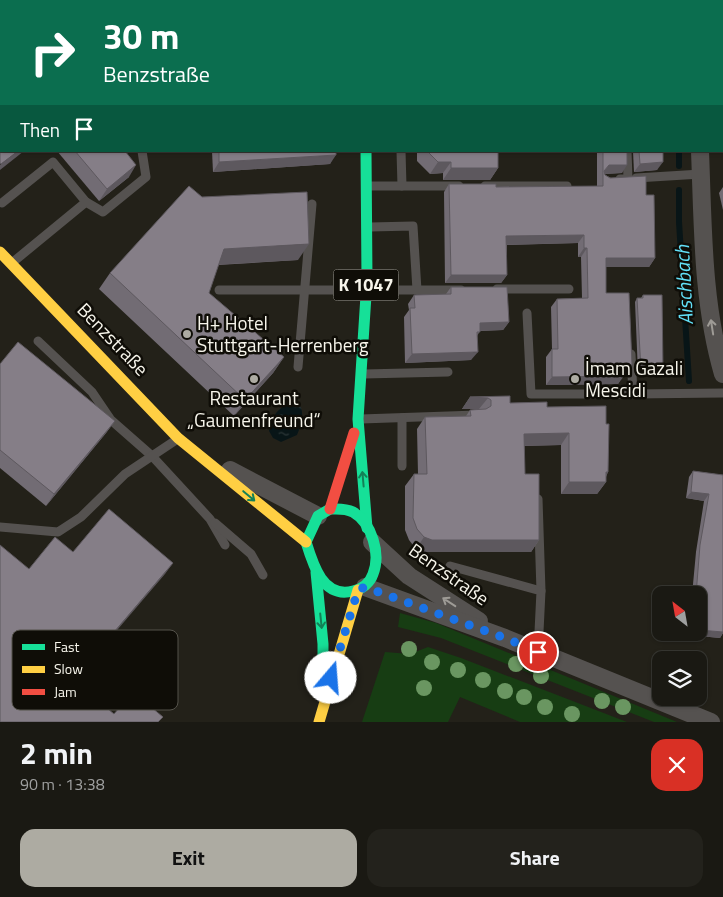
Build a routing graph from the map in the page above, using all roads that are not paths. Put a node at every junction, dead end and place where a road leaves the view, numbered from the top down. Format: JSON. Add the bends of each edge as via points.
{"nodes":[{"id":1,"x":142,"y":152,"type":"edge"},
{"id":2,"x":366,"y":152,"type":"edge"},
{"id":3,"x":401,"y":152,"type":"edge"},
{"id":4,"x":627,"y":152,"type":"edge"},
{"id":5,"x":700,"y":152,"type":"edge"},
{"id":6,"x":701,"y":174,"type":"junction"},
{"id":7,"x":628,"y":179,"type":"junction"},
{"id":8,"x":612,"y":180,"type":"edge"},
{"id":9,"x":367,"y":186,"type":"junction"},
{"id":10,"x":402,"y":186,"type":"junction"},
{"id":11,"x":470,"y":186,"type":"edge"},
{"id":12,"x":479,"y":186,"type":"edge"},
{"id":13,"x":576,"y":186,"type":"edge"},
{"id":14,"x":86,"y":202,"type":"junction"},
{"id":15,"x":2,"y":203,"type":"dead end"},
{"id":16,"x":312,"y":204,"type":"dead end"},
{"id":17,"x":367,"y":227,"type":"junction"},
{"id":18,"x":0,"y":252,"type":"edge"},
{"id":19,"x":11,"y":264,"type":"junction"},
{"id":20,"x":569,"y":289,"type":"dead end"},
{"id":21,"x":219,"y":290,"type":"edge"},
{"id":22,"x":306,"y":290,"type":"junction"},
{"id":23,"x":366,"y":290,"type":"junction"},
{"id":24,"x":417,"y":290,"type":"junction"},
{"id":25,"x":466,"y":290,"type":"edge"},
{"id":26,"x":486,"y":290,"type":"edge"},
{"id":27,"x":527,"y":313,"type":"dead end"},
{"id":28,"x":38,"y":341,"type":"dead end"},
{"id":29,"x":631,"y":348,"type":"edge"},
{"id":30,"x":298,"y":367,"type":"dead end"},
{"id":31,"x":448,"y":372,"type":"dead end"},
{"id":32,"x":361,"y":374,"type":"junction"},
{"id":33,"x":723,"y":374,"type":"edge"},
{"id":34,"x":723,"y":393,"type":"edge"},
{"id":35,"x":633,"y":394,"type":"junction"},
{"id":36,"x":477,"y":415,"type":"edge"},
{"id":37,"x":402,"y":418,"type":"junction"},
{"id":38,"x":358,"y":419,"type":"junction"},
{"id":39,"x":178,"y":438,"type":"junction"},
{"id":40,"x":198,"y":453,"type":"junction"},
{"id":41,"x":152,"y":456,"type":"junction"},
{"id":42,"x":402,"y":466,"type":"dead end"},
{"id":43,"x":538,"y":494,"type":"edge"},
{"id":44,"x":324,"y":513,"type":"junction"},
{"id":45,"x":210,"y":518,"type":"junction"},
{"id":46,"x":0,"y":527,"type":"edge"},
{"id":47,"x":370,"y":535,"type":"junction"},
{"id":48,"x":306,"y":542,"type":"junction"},
{"id":49,"x":225,"y":545,"type":"dead end"},
{"id":50,"x":450,"y":566,"type":"dead end"},
{"id":51,"x":316,"y":572,"type":"junction"},
{"id":52,"x":263,"y":575,"type":"dead end"},
{"id":53,"x":362,"y":588,"type":"junction"},
{"id":54,"x":541,"y":591,"type":"junction"},
{"id":55,"x":505,"y":638,"type":"junction"},
{"id":56,"x":538,"y":652,"type":"junction"},
{"id":57,"x":323,"y":705,"type":"junction"},
{"id":58,"x":319,"y":722,"type":"edge"},
{"id":59,"x":711,"y":722,"type":"edge"}],
"edges":[{"from":1,"to":14,"type":"lane","via":[[146,177],[103,212]]},
{"from":2,"to":9,"type":"main road","number":"K 1047"},
{"from":3,"to":10,"type":"lane"},
{"from":4,"to":7,"type":"lane"},
{"from":5,"to":6,"type":"street"},
{"from":6,"to":7,"type":"lane"},
{"from":33,"to":6,"type":"street","one_way":true,"via":[[709,304]]},
{"from":7,"to":8,"type":"lane"},
{"from":9,"to":10,"type":"lane"},
{"from":9,"to":17,"type":"main road","number":"K 1047"},
{"from":10,"to":11,"type":"lane"},
{"from":12,"to":13,"type":"lane"},
{"from":14,"to":15,"type":"lane","via":[[53,162]]},
{"from":14,"to":19,"type":"lane"},
{"from":16,"to":22,"type":"lane"},
{"from":17,"to":23,"type":"main road","number":"K 1047"},
{"from":17,"to":24,"type":"lane","via":[[413,226]]},
{"from":18,"to":19,"type":"main road","name":"Benzstraße"},
{"from":19,"to":39,"type":"main road","name":"Benzstraße"},
{"from":20,"to":26,"type":"lane"},
{"from":21,"to":22,"type":"lane"},
{"from":22,"to":23,"type":"lane"},
{"from":22,"to":30,"type":"lane"},
{"from":23,"to":24,"type":"lane"},
{"from":23,"to":32,"type":"main road","number":"K 1047"},
{"from":24,"to":25,"type":"lane"},
{"from":27,"to":35,"type":"lane","via":[[531,394]]},
{"from":28,"to":41,"type":"lane","via":[[92,392],[111,420]]},
{"from":29,"to":35,"type":"lane"},
{"from":31,"to":32,"type":"lane"},
{"from":32,"to":38,"type":"main road","number":"K 1047"},
{"from":34,"to":35,"type":"lane"},
{"from":36,"to":37,"type":"lane"},
{"from":37,"to":38,"type":"lane"},
{"from":37,"to":42,"type":"lane"},
{"from":38,"to":44,"type":"main road","number":"K 1047"},
{"from":47,"to":38,"type":"main road","number":"K 1047","one_way":true},
{"from":39,"to":40,"type":"main road","name":"Benzstraße"},
{"from":39,"to":41,"type":"lane"},
{"from":40,"to":44,"type":"street","name":"Benzstraße"},
{"from":40,"to":48,"type":"main road","name":"Benzstraße","one_way":true},
{"from":41,"to":45,"type":"lane"},
{"from":41,"to":46,"type":"lane","via":[[125,474],[82,517],[58,532]]},
{"from":43,"to":54,"type":"lane"},
{"from":44,"to":47,"type":"main road","via":[[346,509],[359,518]]},
{"from":44,"to":48,"type":"main road"},
{"from":45,"to":49,"type":"lane"},
{"from":45,"to":52,"type":"lane","via":[[251,554]]},
{"from":47,"to":53,"type":"main road","via":[[374,572]]},
{"from":55,"to":47,"type":"street","name":"Benzstraße","one_way":true,"via":[[408,576]]},
{"from":48,"to":51,"type":"main road"},
{"from":50,"to":54,"type":"lane"},
{"from":51,"to":53,"type":"main road","via":[[332,591],[348,594]]},
{"from":51,"to":57,"type":"main road","one_way":true,"via":[[324,644]]},
{"from":53,"to":55,"type":"street","name":"Benzstraße"},
{"from":53,"to":57,"type":"main road"},
{"from":54,"to":56,"type":"lane"},
{"from":55,"to":56,"type":"street","name":"Benzstraße"},
{"from":56,"to":59,"type":"street","name":"Benzstraße"},
{"from":57,"to":58,"type":"main road"}]}
